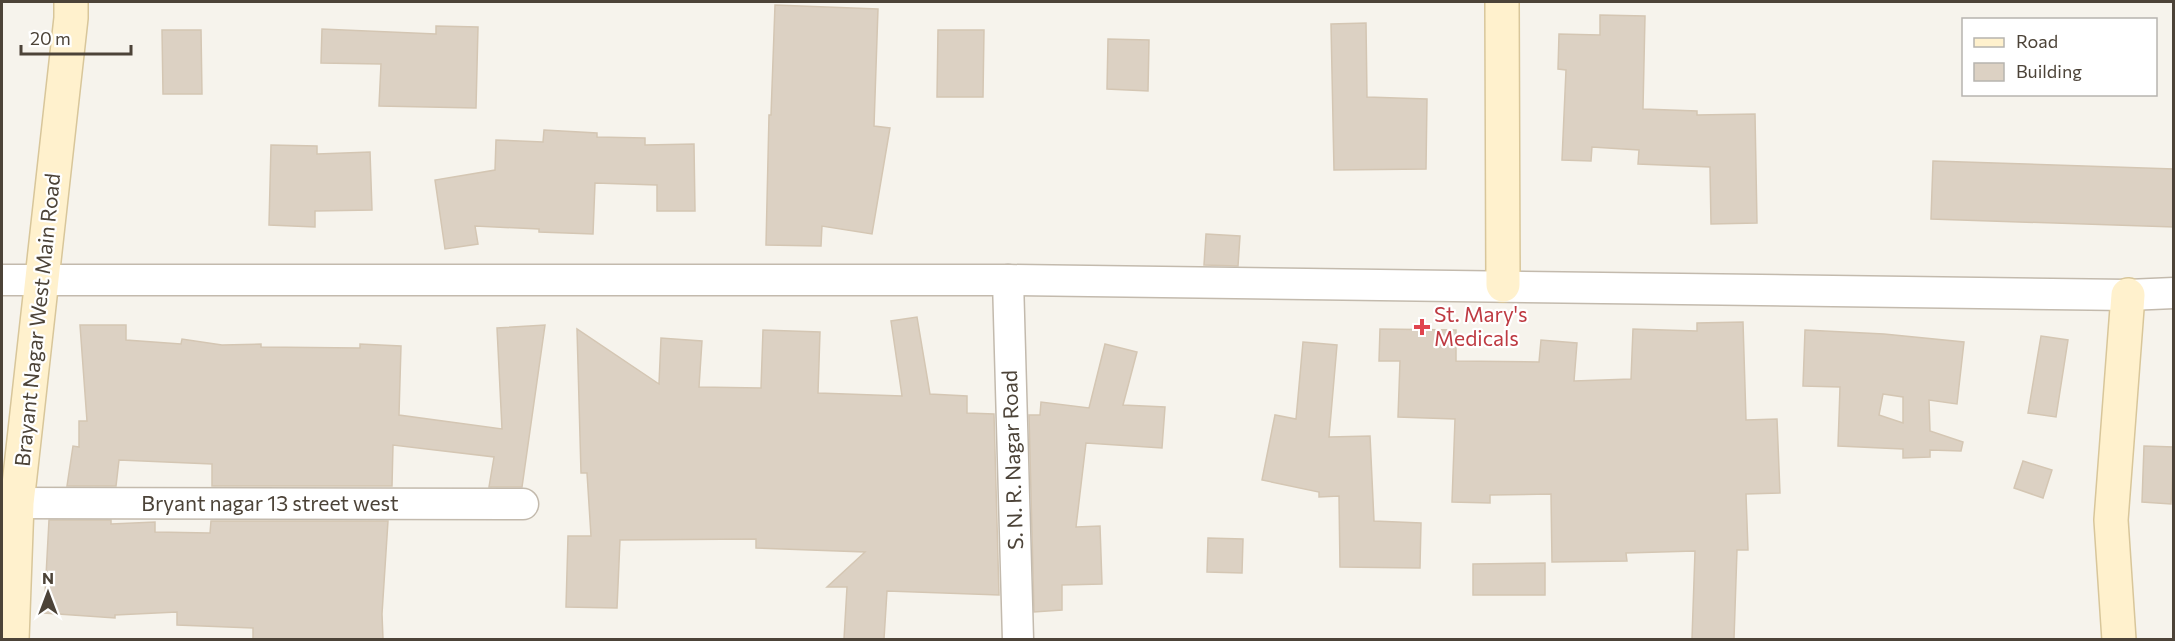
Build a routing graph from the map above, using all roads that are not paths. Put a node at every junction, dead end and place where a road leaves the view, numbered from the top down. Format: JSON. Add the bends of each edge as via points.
{"nodes":[{"id":1,"x":71,"y":2,"type":"edge"},
{"id":2,"x":1502,"y":2,"type":"edge"},
{"id":3,"x":2,"y":280,"type":"edge"},
{"id":4,"x":42,"y":280,"type":"junction"},
{"id":5,"x":1008,"y":280,"type":"junction"},
{"id":6,"x":1503,"y":285,"type":"junction"},
{"id":7,"x":2174,"y":293,"type":"edge"},
{"id":8,"x":2128,"y":295,"type":"junction"},
{"id":9,"x":10,"y":503,"type":"edge"},
{"id":10,"x":523,"y":504,"type":"dead end"},
{"id":11,"x":12,"y":639,"type":"edge"},
{"id":12,"x":1018,"y":639,"type":"edge"},
{"id":13,"x":2119,"y":639,"type":"edge"}],
"edges":[{"from":1,"to":4,"type":"street","name":"Brayant Nagar West Main Road"},
{"from":2,"to":6,"type":"street"},
{"from":3,"to":4,"type":"street"},
{"from":4,"to":5,"type":"street"},
{"from":4,"to":9,"type":"street","name":"Brayant Nagar West Main Road"},
{"from":5,"to":6,"type":"street"},
{"from":5,"to":12,"type":"street","name":"S. N. R. Nagar Road"},
{"from":6,"to":8,"type":"street"},
{"from":7,"to":8,"type":"street"},
{"from":8,"to":13,"type":"street","via":[[2111,520]]},
{"from":9,"to":10,"type":"street","name":"Bryant nagar 13 street west"},
{"from":9,"to":11,"type":"street","name":"Brayant Nagar West Main Road"}]}
